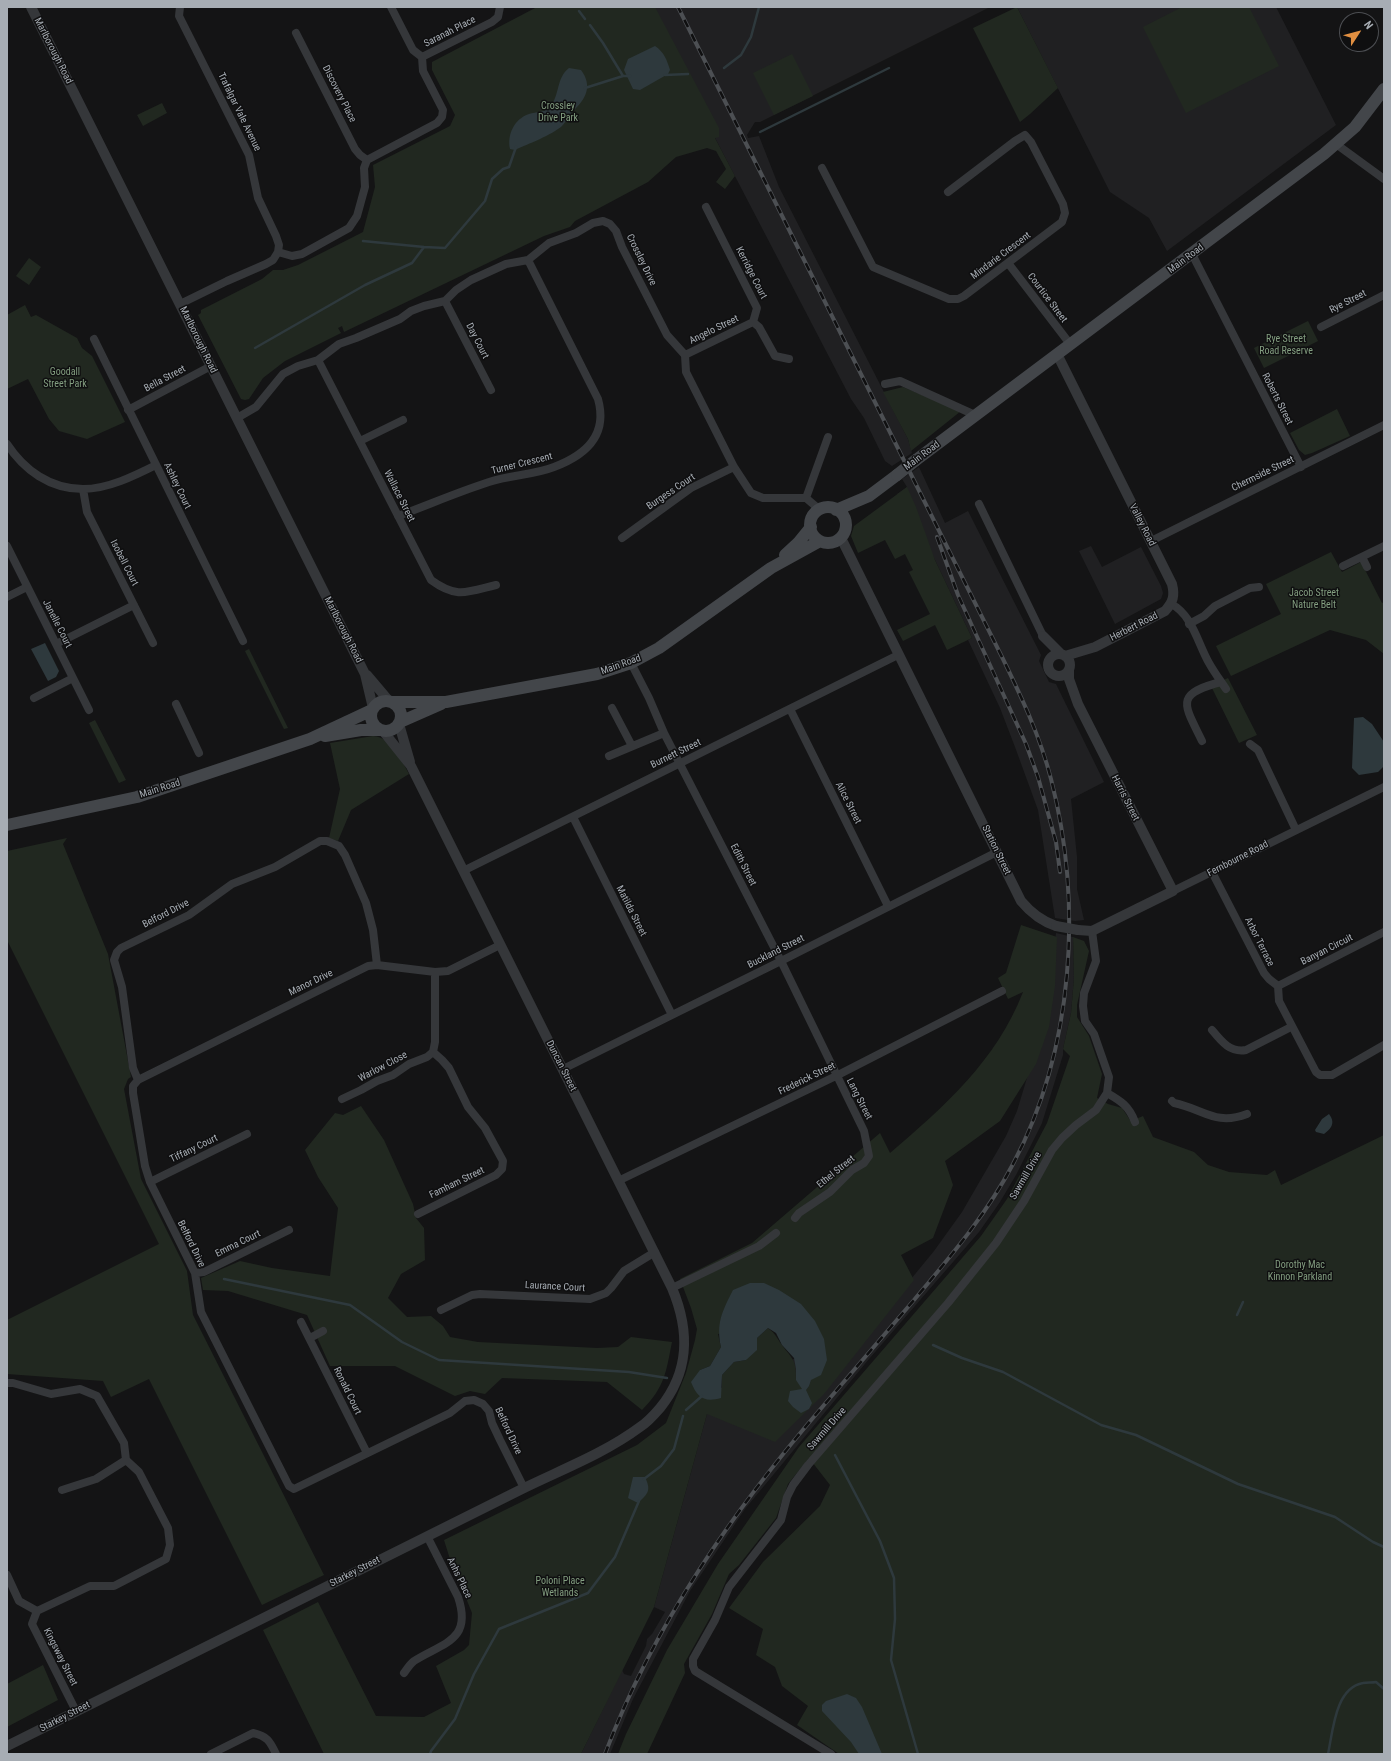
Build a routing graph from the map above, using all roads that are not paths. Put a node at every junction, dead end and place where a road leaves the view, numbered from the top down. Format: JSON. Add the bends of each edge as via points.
{"nodes":[{"id":1,"x":31,"y":7,"type":"edge"},
{"id":2,"x":180,"y":7,"type":"edge"},
{"id":3,"x":391,"y":7,"type":"edge"},
{"id":4,"x":500,"y":7,"type":"edge"},
{"id":5,"x":296,"y":33,"type":"dead end"},
{"id":6,"x":422,"y":57,"type":"junction"},
{"id":7,"x":1384,"y":89,"type":"edge"},
{"id":8,"x":1336,"y":144,"type":"junction"},
{"id":9,"x":368,"y":160,"type":"junction"},
{"id":10,"x":822,"y":168,"type":"dead end"},
{"id":11,"x":1384,"y":179,"type":"edge"},
{"id":12,"x":948,"y":192,"type":"dead end"},
{"id":13,"x":706,"y":207,"type":"dead end"},
{"id":14,"x":278,"y":252,"type":"junction"},
{"id":15,"x":1192,"y":254,"type":"junction"},
{"id":16,"x":528,"y":260,"type":"junction"},
{"id":17,"x":1008,"y":263,"type":"junction"},
{"id":18,"x":1384,"y":295,"type":"edge"},
{"id":19,"x":445,"y":301,"type":"junction"},
{"id":20,"x":180,"y":304,"type":"junction"},
{"id":21,"x":753,"y":322,"type":"junction"},
{"id":22,"x":1321,"y":326,"type":"dead end"},
{"id":23,"x":94,"y":339,"type":"dead end"},
{"id":24,"x":1070,"y":344,"type":"junction"},
{"id":25,"x":1057,"y":354,"type":"junction"},
{"id":26,"x":685,"y":355,"type":"junction"},
{"id":27,"x":789,"y":359,"type":"dead end"},
{"id":28,"x":318,"y":360,"type":"junction"},
{"id":29,"x":211,"y":366,"type":"junction"},
{"id":30,"x":885,"y":384,"type":"dead end"},
{"id":31,"x":491,"y":390,"type":"dead end"},
{"id":32,"x":128,"y":410,"type":"junction"},
{"id":33,"x":975,"y":416,"type":"junction"},
{"id":34,"x":237,"y":418,"type":"junction"},
{"id":35,"x":403,"y":420,"type":"dead end"},
{"id":36,"x":1384,"y":425,"type":"edge"},
{"id":37,"x":828,"y":437,"type":"dead end"},
{"id":38,"x":360,"y":441,"type":"junction"},
{"id":39,"x":7,"y":444,"type":"edge"},
{"id":40,"x":156,"y":465,"type":"junction"},
{"id":41,"x":734,"y":467,"type":"junction"},
{"id":42,"x":1301,"y":467,"type":"junction"},
{"id":43,"x":83,"y":489,"type":"junction"},
{"id":44,"x":869,"y":496,"type":"junction"},
{"id":45,"x":806,"y":498,"type":"junction"},
{"id":46,"x":979,"y":504,"type":"dead end"},
{"id":47,"x":820,"y":510,"type":"junction"},
{"id":48,"x":836,"y":510,"type":"junction"},
{"id":49,"x":398,"y":516,"type":"junction"},
{"id":50,"x":846,"y":524,"type":"junction"},
{"id":51,"x":811,"y":527,"type":"junction"},
{"id":52,"x":622,"y":538,"type":"dead end"},
{"id":53,"x":840,"y":538,"type":"junction"},
{"id":54,"x":820,"y":541,"type":"junction"},
{"id":55,"x":1150,"y":541,"type":"junction"},
{"id":56,"x":7,"y":546,"type":"edge"},
{"id":57,"x":1384,"y":546,"type":"edge"},
{"id":58,"x":1362,"y":557,"type":"junction"},
{"id":59,"x":1343,"y":566,"type":"dead end"},
{"id":60,"x":1367,"y":567,"type":"dead end"},
{"id":61,"x":771,"y":568,"type":"junction"},
{"id":62,"x":496,"y":585,"type":"dead end"},
{"id":63,"x":27,"y":587,"type":"junction"},
{"id":64,"x":1259,"y":587,"type":"dead end"},
{"id":65,"x":7,"y":597,"type":"edge"},
{"id":66,"x":1171,"y":604,"type":"junction"},
{"id":67,"x":134,"y":605,"type":"junction"},
{"id":68,"x":1189,"y":624,"type":"junction"},
{"id":69,"x":1043,"y":636,"type":"junction"},
{"id":70,"x":243,"y":641,"type":"dead end"},
{"id":71,"x":153,"y":643,"type":"dead end"},
{"id":72,"x":56,"y":644,"type":"junction"},
{"id":73,"x":1095,"y":646,"type":"junction"},
{"id":74,"x":898,"y":655,"type":"junction"},
{"id":75,"x":1063,"y":655,"type":"junction"},
{"id":76,"x":1050,"y":660,"type":"junction"},
{"id":77,"x":631,"y":663,"type":"junction"},
{"id":78,"x":1069,"y":669,"type":"junction"},
{"id":79,"x":365,"y":674,"type":"junction"},
{"id":80,"x":1055,"y":675,"type":"junction"},
{"id":81,"x":73,"y":678,"type":"junction"},
{"id":82,"x":34,"y":698,"type":"dead end"},
{"id":83,"x":390,"y":701,"type":"junction"},
{"id":84,"x":446,"y":702,"type":"junction"},
{"id":85,"x":176,"y":704,"type":"dead end"},
{"id":86,"x":1078,"y":704,"type":"junction"},
{"id":87,"x":612,"y":708,"type":"dead end"},
{"id":88,"x":372,"y":709,"type":"junction"},
{"id":89,"x":790,"y":709,"type":"junction"},
{"id":90,"x":89,"y":710,"type":"dead end"},
{"id":91,"x":399,"y":723,"type":"junction"},
{"id":92,"x":382,"y":730,"type":"junction"},
{"id":93,"x":664,"y":733,"type":"junction"},
{"id":94,"x":310,"y":739,"type":"junction"},
{"id":95,"x":1202,"y":741,"type":"dead end"},
{"id":96,"x":1250,"y":744,"type":"dead end"},
{"id":97,"x":632,"y":746,"type":"junction"},
{"id":98,"x":199,"y":753,"type":"dead end"},
{"id":99,"x":609,"y":756,"type":"dead end"},
{"id":100,"x":679,"y":764,"type":"junction"},
{"id":101,"x":411,"y":766,"type":"junction"},
{"id":102,"x":1384,"y":787,"type":"edge"},
{"id":103,"x":573,"y":817,"type":"junction"},
{"id":104,"x":7,"y":825,"type":"edge"},
{"id":105,"x":1296,"y":830,"type":"junction"},
{"id":106,"x":997,"y":852,"type":"junction"},
{"id":107,"x":463,"y":871,"type":"junction"},
{"id":108,"x":1212,"y":872,"type":"junction"},
{"id":109,"x":1173,"y":891,"type":"junction"},
{"id":110,"x":888,"y":906,"type":"junction"},
{"id":111,"x":1092,"y":931,"type":"junction"},
{"id":112,"x":1384,"y":932,"type":"edge"},
{"id":113,"x":500,"y":945,"type":"junction"},
{"id":114,"x":781,"y":961,"type":"junction"},
{"id":115,"x":377,"y":965,"type":"junction"},
{"id":116,"x":435,"y":972,"type":"junction"},
{"id":117,"x":1278,"y":986,"type":"junction"},
{"id":118,"x":1002,"y":991,"type":"dead end"},
{"id":119,"x":672,"y":1015,"type":"junction"},
{"id":120,"x":1292,"y":1026,"type":"junction"},
{"id":121,"x":1212,"y":1030,"type":"dead end"},
{"id":122,"x":1384,"y":1044,"type":"edge"},
{"id":123,"x":433,"y":1052,"type":"junction"},
{"id":124,"x":563,"y":1069,"type":"junction"},
{"id":125,"x":836,"y":1076,"type":"junction"},
{"id":126,"x":138,"y":1080,"type":"junction"},
{"id":127,"x":1107,"y":1093,"type":"junction"},
{"id":128,"x":342,"y":1099,"type":"dead end"},
{"id":129,"x":1172,"y":1100,"type":"dead end"},
{"id":130,"x":1248,"y":1114,"type":"dead end"},
{"id":131,"x":1135,"y":1122,"type":"dead end"},
{"id":132,"x":864,"y":1131,"type":"joint"},
{"id":133,"x":247,"y":1134,"type":"dead end"},
{"id":134,"x":618,"y":1181,"type":"junction"},
{"id":135,"x":150,"y":1182,"type":"junction"},
{"id":136,"x":418,"y":1214,"type":"dead end"},
{"id":137,"x":795,"y":1218,"type":"dead end"},
{"id":138,"x":288,"y":1230,"type":"dead end"},
{"id":139,"x":776,"y":1233,"type":"dead end"},
{"id":140,"x":655,"y":1252,"type":"junction"},
{"id":141,"x":195,"y":1273,"type":"junction"},
{"id":142,"x":672,"y":1288,"type":"junction"},
{"id":143,"x":441,"y":1310,"type":"dead end"},
{"id":144,"x":301,"y":1322,"type":"dead end"},
{"id":145,"x":323,"y":1331,"type":"dead end"},
{"id":146,"x":310,"y":1338,"type":"junction"},
{"id":147,"x":680,"y":1372,"type":"joint"},
{"id":148,"x":7,"y":1383,"type":"edge"},
{"id":149,"x":367,"y":1453,"type":"junction"},
{"id":150,"x":126,"y":1460,"type":"junction"},
{"id":151,"x":524,"y":1488,"type":"junction"},
{"id":152,"x":62,"y":1490,"type":"dead end"},
{"id":153,"x":427,"y":1536,"type":"junction"},
{"id":154,"x":7,"y":1575,"type":"edge"},
{"id":155,"x":37,"y":1611,"type":"junction"},
{"id":156,"x":404,"y":1673,"type":"dead end"},
{"id":157,"x":76,"y":1711,"type":"junction"},
{"id":158,"x":7,"y":1746,"type":"edge"},
{"id":159,"x":212,"y":1754,"type":"edge"},
{"id":160,"x":276,"y":1754,"type":"edge"},
{"id":161,"x":831,"y":1754,"type":"edge"}],
"edges":[{"from":1,"to":20,"type":"street","name":"Marlborough Road"},
{"from":2,"to":14,"type":"street","name":"Trafalgar Vale Avenue","via":[[180,16],[250,155],[258,198],[276,236]]},
{"from":3,"to":6,"type":"street","via":[[413,50]]},
{"from":4,"to":6,"type":"street","name":"Saranah Place","via":[[498,18],[492,22]]},
{"from":5,"to":9,"type":"street","name":"Discovery Place","via":[[355,149]]},
{"from":6,"to":9,"type":"street","via":[[423,71],[443,110],[442,117],[437,123]]},
{"from":7,"to":8,"type":"main road","name":"Main Road","via":[[1355,126]]},
{"from":8,"to":11,"type":"street"},
{"from":8,"to":15,"type":"main road","name":"Main Road"},
{"from":9,"to":14,"type":"street","via":[[364,168],[365,187],[359,209],[349,228],[302,254],[292,256]]},
{"from":10,"to":17,"type":"street","name":"Mindarie Crescent","via":[[873,267],[949,299],[958,299]]},
{"from":12,"to":17,"type":"street","name":"Mindarie Crescent","via":[[1015,141],[1025,135],[1031,142],[1063,204],[1065,213],[1062,222]]},
{"from":13,"to":21,"type":"street","name":"Kerridge Court","via":[[757,308]]},
{"from":14,"to":20,"type":"street","via":[[273,260],[266,264]]},
{"from":15,"to":24,"type":"main road","name":"Main Road"},
{"from":15,"to":42,"type":"street","name":"Roberts Street"},
{"from":16,"to":19,"type":"street","via":[[506,264],[471,280]]},
{"from":16,"to":26,"type":"street","name":"Crossley Drive","via":[[549,242],[576,233],[593,223],[603,221],[610,224],[616,231],[667,335]]},
{"from":16,"to":49,"type":"street","name":"Turner Crescent","via":[[598,399],[602,412],[600,427],[591,444],[554,468],[490,482]]},
{"from":17,"to":24,"type":"street","name":"Courtice Street"},
{"from":18,"to":22,"type":"street","name":"Rye Street"},
{"from":19,"to":28,"type":"street","via":[[411,311],[400,319],[339,344]]},
{"from":19,"to":31,"type":"street","name":"Day Court"},
{"from":20,"to":29,"type":"street","name":"Marlborough Road"},
{"from":21,"to":26,"type":"street","name":"Angelo Street"},
{"from":21,"to":27,"type":"street","via":[[759,327],[775,356]]},
{"from":23,"to":32,"type":"street","name":"Ashley Court"},
{"from":24,"to":25,"type":"main road","name":"Main Road"},
{"from":25,"to":33,"type":"main road","name":"Main Road"},
{"from":25,"to":55,"type":"street","name":"Valley Road"},
{"from":26,"to":41,"type":"street","via":[[686,372]]},
{"from":28,"to":34,"type":"street","via":[[298,366],[284,374],[256,406]]},
{"from":28,"to":38,"type":"street","name":"Wallace Street"},
{"from":29,"to":32,"type":"street","name":"Bella Street"},
{"from":29,"to":34,"type":"street","name":"Marlborough Road"},
{"from":30,"to":33,"type":"street","via":[[900,381]]},
{"from":32,"to":40,"type":"street","name":"Ashley Court"},
{"from":33,"to":44,"type":"main road","name":"Main Road","bridge":true},
{"from":34,"to":79,"type":"street","name":"Marlborough Road"},
{"from":35,"to":38,"type":"street"},
{"from":36,"to":42,"type":"street","name":"Chermside Street"},
{"from":37,"to":45,"type":"street"},
{"from":38,"to":49,"type":"street","name":"Wallace Street"},
{"from":39,"to":43,"type":"street","via":[[29,470],[58,485]]},
{"from":40,"to":43,"type":"street","via":[[129,478]]},
{"from":40,"to":70,"type":"street","name":"Ashley Court"},
{"from":41,"to":45,"type":"street","via":[[752,493],[762,498]]},
{"from":41,"to":52,"type":"street","name":"Burgess Court","via":[[690,488]]},
{"from":42,"to":55,"type":"street","name":"Chermside Street"},
{"from":43,"to":67,"type":"street","name":"Isobell Court","via":[[87,512]]},
{"from":44,"to":48,"type":"main road","name":"Main Road"},
{"from":44,"to":50,"type":"main road","name":"Main Road"},
{"from":45,"to":47,"type":"street"},
{"from":46,"to":69,"type":"street"},
{"from":47,"to":48,"type":"main road","name":"Main Road"},
{"from":47,"to":51,"type":"main road","name":"Main Road","via":[[812,517]]},
{"from":48,"to":50,"type":"main road"},
{"from":49,"to":62,"type":"street","name":"Wallace Street","via":[[431,580],[445,590],[462,594]]},
{"from":50,"to":53,"type":"main road","name":"Main Road","via":[[844,534]]},
{"from":51,"to":54,"type":"main road","via":[[812,533]]},
{"from":51,"to":61,"type":"main road","name":"Main Road"},
{"from":53,"to":54,"type":"main road","name":"Main Road","via":[[831,543]]},
{"from":53,"to":74,"type":"street","name":"Station Street"},
{"from":54,"to":61,"type":"main road","name":"Main Road"},
{"from":55,"to":66,"type":"street","name":"Valley Road","via":[[1172,584],[1175,595]]},
{"from":56,"to":63,"type":"street","name":"Janelle Court"},
{"from":57,"to":58,"type":"street"},
{"from":58,"to":59,"type":"street"},
{"from":58,"to":60,"type":"street"},
{"from":61,"to":77,"type":"main road","name":"Main Road","via":[[659,648]]},
{"from":63,"to":65,"type":"street"},
{"from":63,"to":72,"type":"street","name":"Janelle Court"},
{"from":64,"to":68,"type":"street","via":[[1250,588],[1215,606]]},
{"from":66,"to":68,"type":"street","via":[[1184,614]]},
{"from":66,"to":73,"type":"street","name":"Herbert Road","via":[[1165,611]]},
{"from":67,"to":71,"type":"street","name":"Isobell Court"},
{"from":67,"to":72,"type":"street"},
{"from":68,"to":95,"type":"street","via":[[1209,664],[1224,685],[1198,688],[1190,694],[1186,702]]},
{"from":69,"to":75,"type":"street"},
{"from":69,"to":76,"type":"street"},
{"from":72,"to":81,"type":"street","name":"Janelle Court"},
{"from":73,"to":75,"type":"street","name":"Herbert Road"},
{"from":73,"to":78,"type":"street","name":"Herbert Road"},
{"from":74,"to":89,"type":"street","name":"Burnett Street"},
{"from":74,"to":106,"type":"street","name":"Station Street"},
{"from":75,"to":76,"type":"street","via":[[1054,656]]},
{"from":75,"to":78,"type":"street","via":[[1069,660]]},
{"from":76,"to":80,"type":"street","via":[[1049,668]]},
{"from":77,"to":84,"type":"main road","name":"Main Road","via":[[597,674]]},
{"from":77,"to":93,"type":"street","name":"Edith Street"},
{"from":78,"to":80,"type":"street","via":[[1063,675]]},
{"from":78,"to":86,"type":"street","name":"Harris Street","via":[[1069,679]]},
{"from":79,"to":83,"type":"street","name":"Marlborough Road"},
{"from":79,"to":88,"type":"street","name":"Marlborough Road"},
{"from":80,"to":86,"type":"street","name":"Harris Street"},
{"from":81,"to":82,"type":"street"},
{"from":81,"to":90,"type":"street","name":"Janelle Court"},
{"from":83,"to":84,"type":"main road","name":"Main Road"},
{"from":83,"to":88,"type":"main road","via":[[380,702]]},
{"from":83,"to":91,"type":"main road","via":[[400,709]]},
{"from":84,"to":91,"type":"main road","name":"Main Road"},
{"from":85,"to":98,"type":"street"},
{"from":86,"to":109,"type":"street","name":"Harris Street"},
{"from":87,"to":97,"type":"street"},
{"from":88,"to":92,"type":"main road","via":[[372,722]]},
{"from":88,"to":94,"type":"main road","name":"Main Road"},
{"from":89,"to":100,"type":"street","name":"Burnett Street"},
{"from":89,"to":110,"type":"street","name":"Alice Street"},
{"from":91,"to":92,"type":"main road","via":[[393,729]]},
{"from":91,"to":101,"type":"street","name":"Duncan Street"},
{"from":92,"to":94,"type":"main road","name":"Main Road","via":[[361,730]]},
{"from":92,"to":101,"type":"street","name":"Duncan Street"},
{"from":93,"to":97,"type":"street"},
{"from":93,"to":100,"type":"street","name":"Edith Street"},
{"from":94,"to":104,"type":"main road","name":"Main Road","via":[[137,797]]},
{"from":96,"to":105,"type":"street","via":[[1258,750]]},
{"from":97,"to":99,"type":"street"},
{"from":100,"to":103,"type":"street","name":"Burnett Street"},
{"from":100,"to":114,"type":"street","name":"Edith Street"},
{"from":101,"to":107,"type":"street","name":"Duncan Street"},
{"from":102,"to":105,"type":"street","name":"Fernbourne Road"},
{"from":103,"to":107,"type":"street","name":"Burnett Street"},
{"from":103,"to":119,"type":"street","name":"Matilda Street"},
{"from":105,"to":108,"type":"street","name":"Fernbourne Road"},
{"from":106,"to":110,"type":"street","name":"Buckland Street"},
{"from":106,"to":111,"type":"street","name":"Station Street","bridge":true,"via":[[1029,911],[1044,922],[1056,926]]},
{"from":107,"to":113,"type":"street","name":"Duncan Street"},
{"from":108,"to":109,"type":"street","name":"Fernbourne Road"},
{"from":108,"to":117,"type":"street","name":"Arbor Terrace","via":[[1264,973]]},
{"from":109,"to":111,"type":"street","name":"Fernbourne Road"},
{"from":110,"to":114,"type":"street","name":"Buckland Street"},
{"from":111,"to":127,"type":"street","via":[[1096,961],[1082,1006],[1085,1021],[1094,1034],[1109,1077]]},
{"from":112,"to":117,"type":"street","name":"Banyan Circuit"},
{"from":113,"to":116,"type":"street","name":"Manor Drive","via":[[448,971]]},
{"from":113,"to":124,"type":"street","name":"Duncan Street"},
{"from":114,"to":119,"type":"street","name":"Buckland Street"},
{"from":114,"to":125,"type":"street","name":"Edith Street"},
{"from":115,"to":116,"type":"street","name":"Manor Drive"},
{"from":115,"to":126,"type":"street","name":"Manor Drive","via":[[368,966]]},
{"from":115,"to":126,"type":"street","name":"Belford Drive","via":[[373,930],[366,903],[345,856],[339,846],[320,841],[275,867],[232,884],[189,916],[117,952],[114,960],[122,987],[133,1068]]},
{"from":116,"to":123,"type":"street"},
{"from":117,"to":120,"type":"street","via":[[1278,1001]]},
{"from":118,"to":125,"type":"street","name":"Frederick Street"},
{"from":119,"to":124,"type":"street","name":"Buckland Street"},
{"from":120,"to":121,"type":"street","via":[[1240,1051],[1224,1044]]},
{"from":120,"to":122,"type":"street","via":[[1314,1070],[1320,1075],[1332,1075]]},
{"from":123,"to":128,"type":"street","name":"Warlow Close","via":[[393,1075]]},
{"from":123,"to":136,"type":"street","name":"Famham Street","via":[[449,1068],[468,1107],[485,1128],[503,1161],[502,1169],[496,1175]]},
{"from":124,"to":134,"type":"street","name":"Duncan Street"},
{"from":125,"to":132,"type":"street","name":"Lang Street"},
{"from":125,"to":134,"type":"street","name":"Frederick Street"},
{"from":126,"to":135,"type":"street","name":"Belford Drive","via":[[133,1086],[133,1093]]},
{"from":127,"to":131,"type":"street","via":[[1122,1102],[1131,1112]]},
{"from":127,"to":161,"type":"street","name":"Sawmill Drive","via":[[1096,1110],[1076,1125],[1052,1150],[1024,1201],[991,1249],[948,1303],[808,1465],[787,1497],[781,1520],[729,1587],[715,1620],[693,1659],[695,1671]]},
{"from":129,"to":130,"type":"street","via":[[1208,1116],[1223,1119],[1235,1119]]},
{"from":132,"to":137,"type":"street","name":"Ethel Street","via":[[868,1156],[864,1163],[852,1170],[830,1192]]},
{"from":133,"to":135,"type":"street","name":"Tiffany Court"},
{"from":134,"to":140,"type":"street","name":"Duncan Street"},
{"from":135,"to":141,"type":"street","name":"Belford Drive"},
{"from":138,"to":141,"type":"street","name":"Emma Court","via":[[204,1272]]},
{"from":139,"to":142,"type":"street","via":[[759,1246]]},
{"from":140,"to":142,"type":"street","name":"Duncan Street"},
{"from":140,"to":143,"type":"street","name":"Laurance Court","via":[[624,1271],[606,1292],[590,1299],[480,1294],[472,1295]]},
{"from":141,"to":149,"type":"street","name":"Belford Drive","via":[[201,1312],[289,1486],[294,1489]]},
{"from":142,"to":147,"type":"street","name":"Duncan Street","via":[[683,1319],[685,1338]]},
{"from":144,"to":146,"type":"street","name":"Ronald Court"},
{"from":145,"to":146,"type":"street"},
{"from":146,"to":149,"type":"street","name":"Ronald Court"},
{"from":147,"to":151,"type":"street","name":"Starkey Street","via":[[670,1396],[641,1427],[592,1456]]},
{"from":148,"to":150,"type":"street","via":[[13,1382],[51,1394],[80,1389],[97,1396],[124,1443]]},
{"from":149,"to":151,"type":"street","name":"Belford Drive","via":[[450,1413],[466,1401],[474,1400],[483,1404],[489,1411]]},
{"from":150,"to":152,"type":"street","via":[[96,1479]]},
{"from":150,"to":155,"type":"street","via":[[139,1472],[168,1528],[170,1545],[166,1559],[114,1586],[90,1586]]},
{"from":151,"to":153,"type":"street","name":"Starkey Street"},
{"from":153,"to":156,"type":"street","name":"Anhs Place","via":[[458,1597],[463,1621],[458,1633],[447,1643],[412,1662]]},
{"from":153,"to":157,"type":"street","name":"Starkey Street"},
{"from":154,"to":155,"type":"street","via":[[19,1601]]},
{"from":155,"to":157,"type":"street","name":"Kingsway Street","via":[[32,1624]]},
{"from":157,"to":158,"type":"street","name":"Starkey Street"},
{"from":159,"to":160,"type":"street","via":[[253,1733],[264,1736]]}]}
